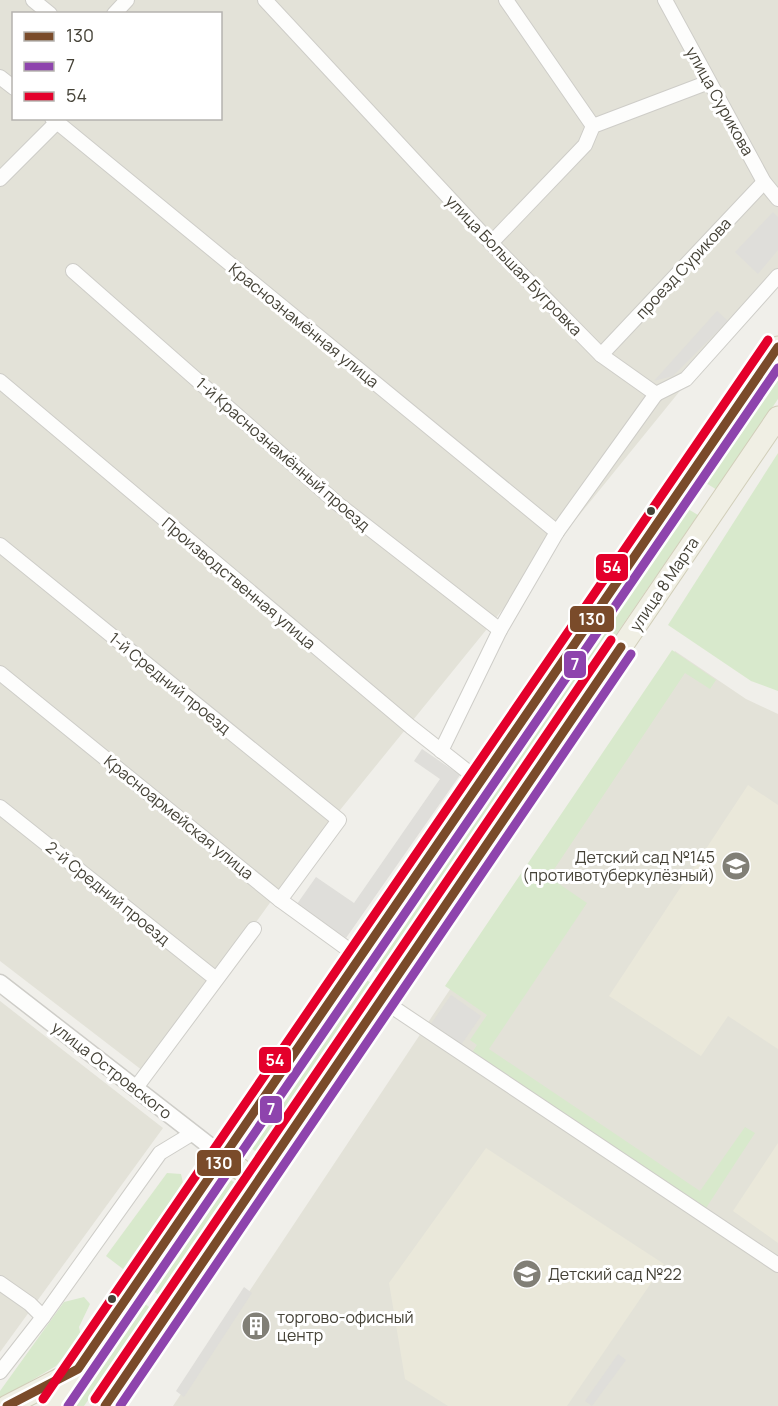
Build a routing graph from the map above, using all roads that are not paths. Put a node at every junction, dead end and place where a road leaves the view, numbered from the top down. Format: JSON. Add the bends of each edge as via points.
{"nodes":[{"id":1,"x":33,"y":0,"type":"edge"},
{"id":2,"x":127,"y":0,"type":"edge"},
{"id":3,"x":265,"y":0,"type":"edge"},
{"id":4,"x":506,"y":0,"type":"edge"},
{"id":5,"x":665,"y":0,"type":"edge"},
{"id":6,"x":48,"y":12,"type":"edge"},
{"id":7,"x":116,"y":12,"type":"edge"},
{"id":8,"x":0,"y":77,"type":"edge"},
{"id":9,"x":709,"y":82,"type":"junction"},
{"id":10,"x":12,"y":86,"type":"edge"},
{"id":11,"x":55,"y":120,"type":"edge"},
{"id":12,"x":593,"y":126,"type":"junction"},
{"id":13,"x":0,"y":179,"type":"edge"},
{"id":14,"x":764,"y":182,"type":"junction"},
{"id":15,"x":778,"y":199,"type":"edge"},
{"id":16,"x":491,"y":243,"type":"junction"},
{"id":17,"x":73,"y":271,"type":"dead end"},
{"id":18,"x":778,"y":276,"type":"edge"},
{"id":19,"x":778,"y":346,"type":"edge"},
{"id":20,"x":601,"y":355,"type":"junction"},
{"id":21,"x":0,"y":381,"type":"edge"},
{"id":22,"x":656,"y":394,"type":"junction"},
{"id":23,"x":778,"y":417,"type":"edge"},
{"id":24,"x":557,"y":532,"type":"junction"},
{"id":25,"x":0,"y":545,"type":"edge"},
{"id":26,"x":500,"y":630,"type":"junction"},
{"id":27,"x":0,"y":673,"type":"edge"},
{"id":28,"x":441,"y":751,"type":"junction"},
{"id":29,"x":481,"y":782,"type":"junction"},
{"id":30,"x":0,"y":807,"type":"edge"},
{"id":31,"x":280,"y":900,"type":"junction"},
{"id":32,"x":254,"y":929,"type":"dead end"},
{"id":33,"x":360,"y":958,"type":"junction"},
{"id":34,"x":216,"y":979,"type":"junction"},
{"id":35,"x":0,"y":984,"type":"edge"},
{"id":36,"x":382,"y":1000,"type":"junction"},
{"id":37,"x":135,"y":1089,"type":"junction"},
{"id":38,"x":193,"y":1133,"type":"junction"},
{"id":39,"x":224,"y":1157,"type":"junction"},
{"id":40,"x":258,"y":1182,"type":"junction"},
{"id":41,"x":778,"y":1265,"type":"edge"},
{"id":42,"x":0,"y":1283,"type":"edge"},
{"id":43,"x":43,"y":1317,"type":"junction"},
{"id":44,"x":78,"y":1369,"type":"junction"},
{"id":45,"x":0,"y":1372,"type":"edge"},
{"id":46,"x":7,"y":1406,"type":"edge"},
{"id":47,"x":53,"y":1406,"type":"edge"},
{"id":48,"x":105,"y":1406,"type":"edge"}],
"edges":[{"from":1,"to":6,"type":"street"},
{"from":2,"to":7,"type":"street"},
{"from":3,"to":16,"type":"street","name":"улица Большая Бугровка"},
{"from":4,"to":12,"type":"street"},
{"from":5,"to":9,"type":"street","name":"улица Сурикова"},
{"from":8,"to":10,"type":"street"},
{"from":9,"to":12,"type":"street"},
{"from":9,"to":14,"type":"street","name":"улица Сурикова"},
{"from":11,"to":13,"type":"street"},
{"from":11,"to":24,"type":"street","name":"Краснознамённая улица"},
{"from":12,"to":16,"type":"street","via":[[585,145]]},
{"from":14,"to":15,"type":"street","name":"улица Сурикова"},
{"from":14,"to":20,"type":"street","name":"проезд Сурикова"},
{"from":16,"to":20,"type":"street","name":"улица Большая Бугровка"},
{"from":17,"to":26,"type":"street","name":"1-й Краснознамённый проезд","via":[[338,504]]},
{"from":18,"to":22,"type":"street","via":[[686,379]]},
{"from":19,"to":29,"type":"main road"},
{"from":20,"to":22,"type":"street","name":"улица Большая Бугровка"},
{"from":21,"to":28,"type":"street","name":"Производственная улица"},
{"from":22,"to":24,"type":"street"},
{"from":23,"to":36,"type":"main road","name":"улица 8 Марта"},
{"from":24,"to":26,"type":"street"},
{"from":25,"to":31,"type":"street","name":"1-й Средний проезд","via":[[339,820]]},
{"from":26,"to":28,"type":"street"},
{"from":27,"to":31,"type":"street","name":"Красноармейская улица"},
{"from":28,"to":29,"type":"street","name":"Производственная улица"},
{"from":29,"to":33,"type":"main road"},
{"from":30,"to":34,"type":"street","name":"2-й Средний проезд"},
{"from":31,"to":33,"type":"street","name":"Красноармейская улица"},
{"from":32,"to":34,"type":"street"},
{"from":33,"to":39,"type":"main road"},
{"from":34,"to":37,"type":"street"},
{"from":35,"to":37,"type":"street","name":"улица Островского"},
{"from":36,"to":40,"type":"main road","name":"улица 8 Марта"},
{"from":36,"to":41,"type":"street"},
{"from":37,"to":38,"type":"street","name":"улица Островского"},
{"from":38,"to":39,"type":"street","name":"улица Островского"},
{"from":38,"to":43,"type":"street","via":[[160,1153]]},
{"from":39,"to":40,"type":"main road"},
{"from":39,"to":44,"type":"main road"},
{"from":40,"to":48,"type":"main road","name":"улица 8 Марта"},
{"from":42,"to":43,"type":"street"},
{"from":43,"to":45,"type":"street"},
{"from":44,"to":46,"type":"main road"},
{"from":44,"to":47,"type":"main road"}]}
